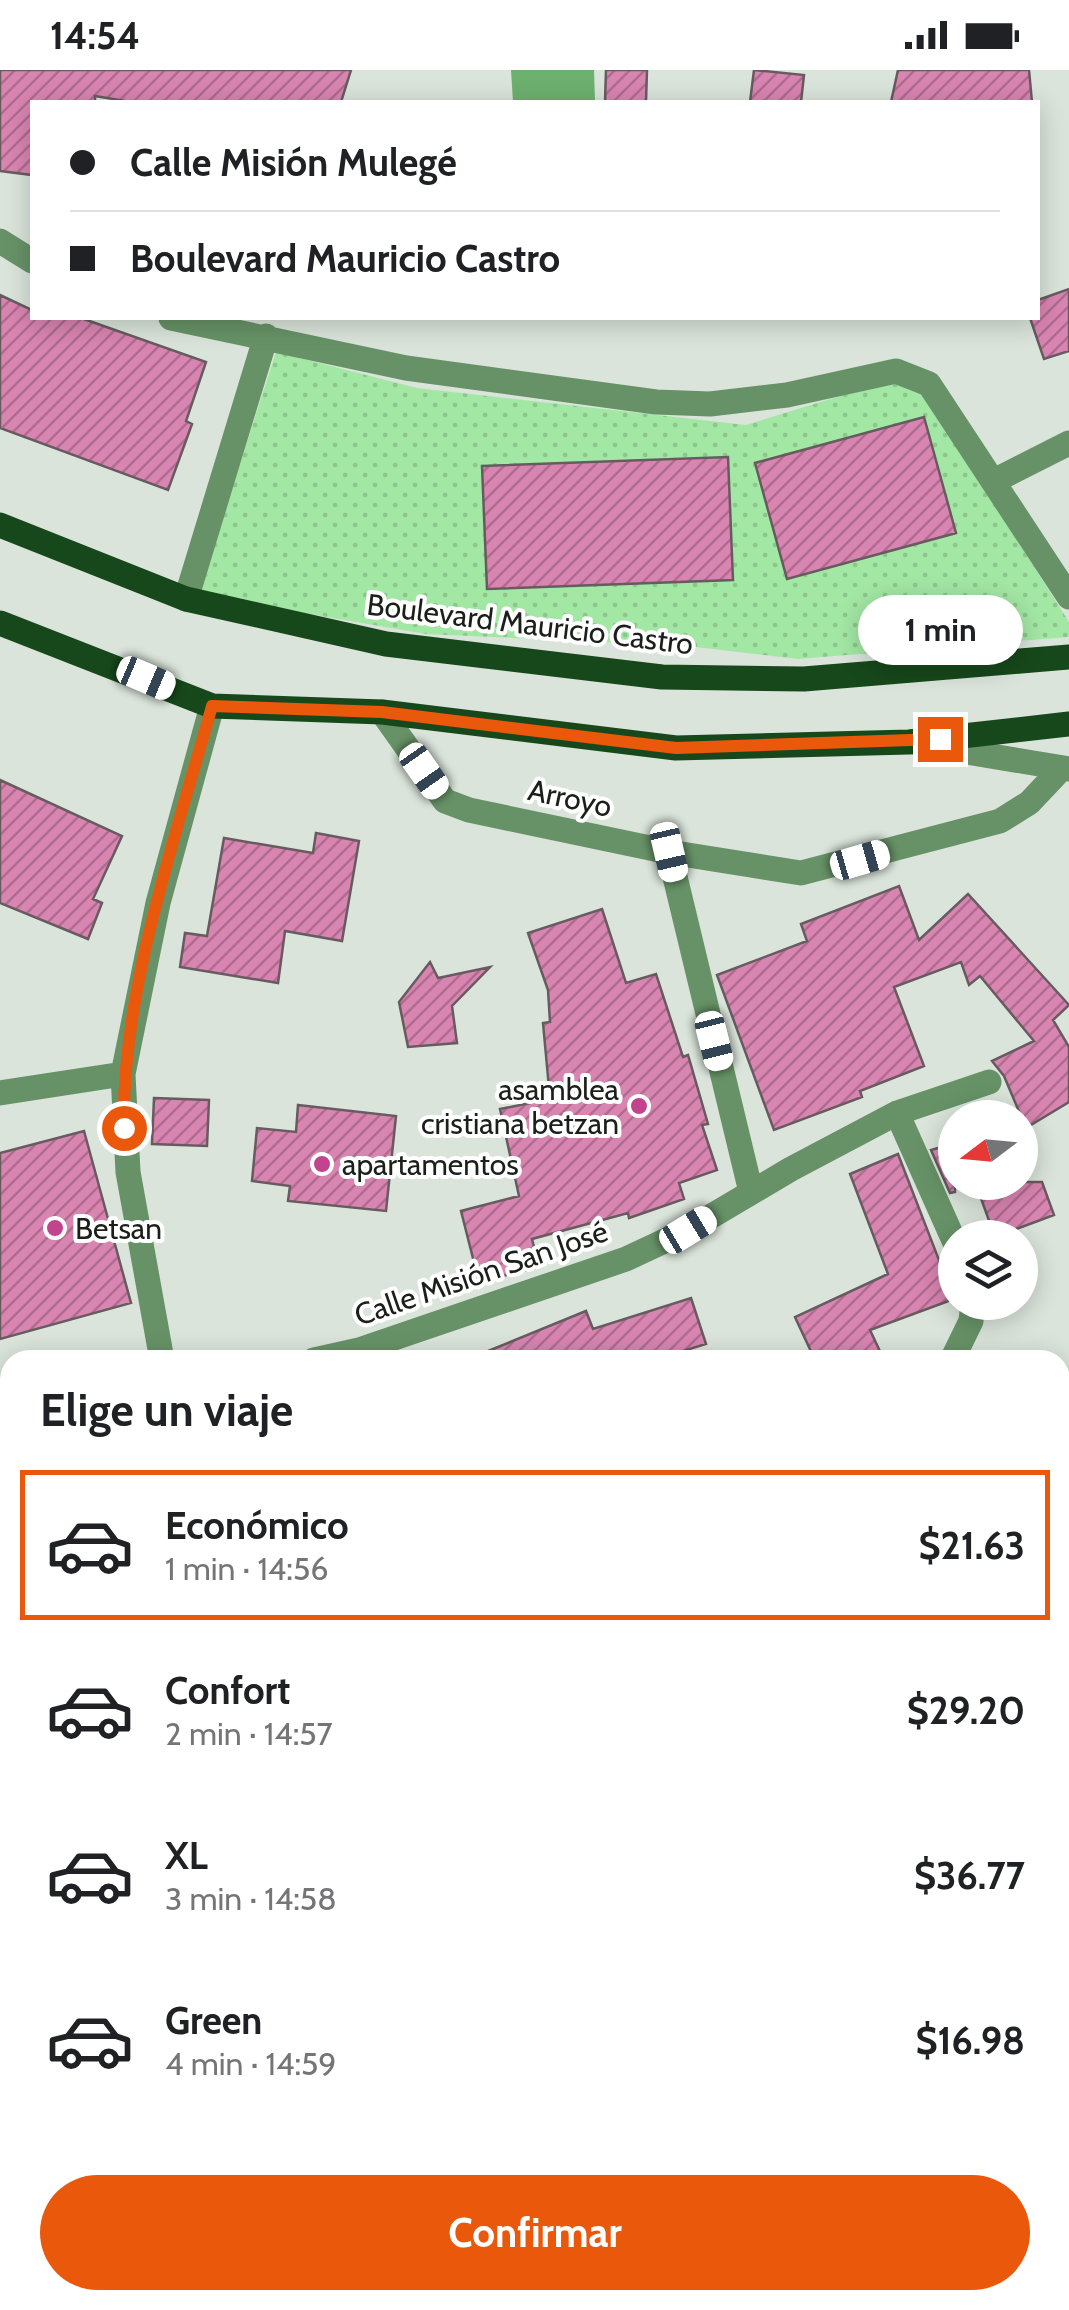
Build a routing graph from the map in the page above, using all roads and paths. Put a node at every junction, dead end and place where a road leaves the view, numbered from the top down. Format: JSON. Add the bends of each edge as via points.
{"nodes":[{"id":1,"x":0,"y":240,"type":"edge"},
{"id":2,"x":30,"y":259,"type":"edge"},
{"id":3,"x":182,"y":320,"type":"edge"},
{"id":4,"x":266,"y":336,"type":"junction"},
{"id":5,"x":1069,"y":443,"type":"edge"},
{"id":6,"x":994,"y":481,"type":"junction"},
{"id":7,"x":0,"y":525,"type":"edge"},
{"id":8,"x":1069,"y":597,"type":"edge"},
{"id":9,"x":186,"y":599,"type":"junction"},
{"id":10,"x":0,"y":624,"type":"edge"},
{"id":11,"x":1069,"y":657,"type":"edge"},
{"id":12,"x":212,"y":706,"type":"junction"},
{"id":13,"x":382,"y":712,"type":"junction"},
{"id":14,"x":1069,"y":724,"type":"edge"},
{"id":15,"x":909,"y":742,"type":"junction"},
{"id":16,"x":1066,"y":768,"type":"edge"},
{"id":17,"x":669,"y":852,"type":"junction"},
{"id":18,"x":122,"y":1074,"type":"junction"},
{"id":19,"x":990,"y":1082,"type":"dead end"},
{"id":20,"x":0,"y":1093,"type":"edge"},
{"id":21,"x":897,"y":1113,"type":"junction"},
{"id":22,"x":750,"y":1192,"type":"junction"},
{"id":23,"x":945,"y":1220,"type":"edge"},
{"id":24,"x":972,"y":1320,"type":"edge"},
{"id":25,"x":160,"y":1350,"type":"edge"},
{"id":26,"x":359,"y":1350,"type":"edge"},
{"id":27,"x":957,"y":1350,"type":"edge"}],
"edges":[{"from":1,"to":2,"type":"street"},
{"from":3,"to":4,"type":"street"},
{"from":4,"to":6,"type":"street","via":[[406,368],[656,402],[787,395],[896,371],[929,384]]},
{"from":4,"to":9,"type":"street"},
{"from":5,"to":6,"type":"street"},
{"from":6,"to":8,"type":"street"},
{"from":7,"to":9,"type":"main road","name":"Boulevard Mauricio Castro"},
{"from":9,"to":11,"type":"main road","name":"Boulevard Mauricio Castro","via":[[386,644],[662,677],[804,679]]},
{"from":10,"to":12,"type":"main road"},
{"from":12,"to":13,"type":"main road"},
{"from":12,"to":18,"type":"street","via":[[158,903]]},
{"from":13,"to":15,"type":"main road","via":[[676,748]]},
{"from":13,"to":17,"type":"street","name":"Arroyo","via":[[445,801]]},
{"from":14,"to":15,"type":"main road"},
{"from":15,"to":16,"type":"street"},
{"from":16,"to":17,"type":"street","name":"Arroyo","via":[[1000,821],[825,870],[801,873]]},
{"from":17,"to":22,"type":"street"},
{"from":18,"to":20,"type":"street"},
{"from":18,"to":25,"type":"street","via":[[128,1172]]},
{"from":19,"to":21,"type":"street","name":"Calle Misión San José"},
{"from":21,"to":22,"type":"street","name":"Calle Misión San José"},
{"from":21,"to":23,"type":"street"},
{"from":22,"to":26,"type":"street","name":"Calle Misión San José","via":[[626,1260]]},
{"from":24,"to":27,"type":"street"}]}
